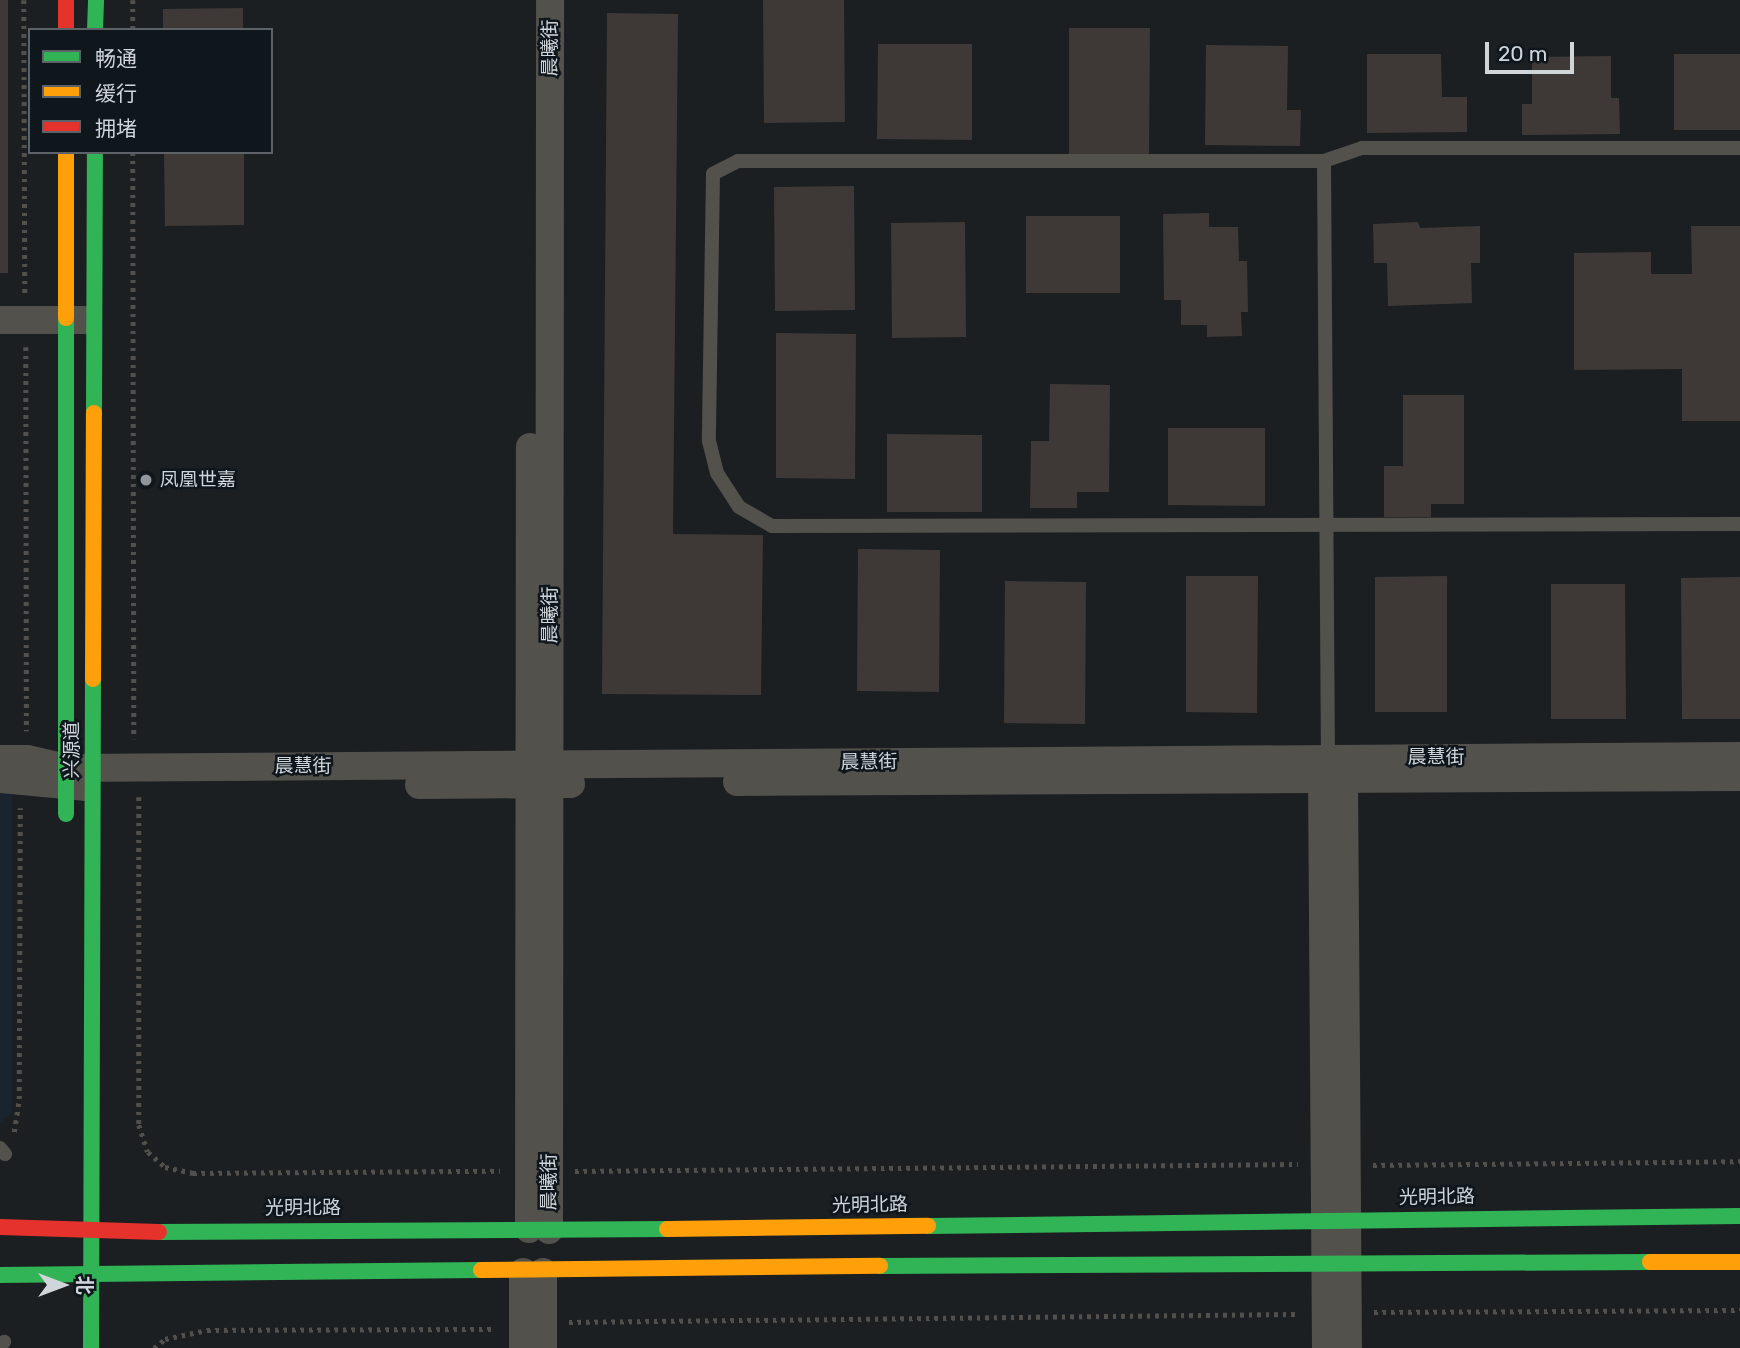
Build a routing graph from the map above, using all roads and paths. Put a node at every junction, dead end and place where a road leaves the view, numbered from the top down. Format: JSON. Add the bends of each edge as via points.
{"nodes":[{"id":1,"x":24,"y":0,"type":"edge"},
{"id":2,"x":66,"y":0,"type":"edge"},
{"id":3,"x":96,"y":0,"type":"edge"},
{"id":4,"x":133,"y":0,"type":"edge"},
{"id":5,"x":531,"y":0,"type":"edge"},
{"id":6,"x":550,"y":0,"type":"edge"},
{"id":7,"x":66,"y":28,"type":"edge"},
{"id":8,"x":95,"y":28,"type":"edge"},
{"id":9,"x":133,"y":28,"type":"edge"},
{"id":10,"x":1740,"y":148,"type":"edge"},
{"id":11,"x":66,"y":154,"type":"edge"},
{"id":12,"x":95,"y":154,"type":"edge"},
{"id":13,"x":134,"y":154,"type":"edge"},
{"id":14,"x":1324,"y":162,"type":"junction"},
{"id":15,"x":13,"y":320,"type":"edge"},
{"id":16,"x":66,"y":320,"type":"junction"},
{"id":17,"x":94,"y":320,"type":"junction"},
{"id":18,"x":1740,"y":524,"type":"edge"},
{"id":19,"x":1324,"y":526,"type":"junction"},
{"id":20,"x":1740,"y":756,"type":"edge"},
{"id":21,"x":12,"y":769,"type":"edge"},
{"id":22,"x":1331,"y":772,"type":"junction"},
{"id":23,"x":540,"y":774,"type":"junction"},
{"id":24,"x":79,"y":777,"type":"junction"},
{"id":25,"x":136,"y":777,"type":"junction"},
{"id":26,"x":1740,"y":777,"type":"edge"},
{"id":27,"x":66,"y":829,"type":"dead end"},
{"id":28,"x":2,"y":1151,"type":"edge"},
{"id":29,"x":1740,"y":1161,"type":"edge"},
{"id":30,"x":1336,"y":1164,"type":"junction"},
{"id":31,"x":539,"y":1172,"type":"junction"},
{"id":32,"x":65,"y":1205,"type":"dead end"},
{"id":33,"x":1740,"y":1216,"type":"edge"},
{"id":34,"x":1336,"y":1220,"type":"junction"},
{"id":35,"x":0,"y":1227,"type":"edge"},
{"id":36,"x":92,"y":1230,"type":"junction"},
{"id":37,"x":539,"y":1230,"type":"junction"},
{"id":38,"x":65,"y":1243,"type":"junction"},
{"id":39,"x":1337,"y":1262,"type":"junction"},
{"id":40,"x":1740,"y":1262,"type":"edge"},
{"id":41,"x":533,"y":1272,"type":"junction"},
{"id":42,"x":0,"y":1275,"type":"edge"},
{"id":43,"x":91,"y":1275,"type":"junction"},
{"id":44,"x":65,"y":1281,"type":"junction"},
{"id":45,"x":1740,"y":1310,"type":"edge"},
{"id":46,"x":1337,"y":1313,"type":"junction"},
{"id":47,"x":533,"y":1337,"type":"edge"},
{"id":48,"x":91,"y":1348,"type":"edge"},
{"id":49,"x":153,"y":1348,"type":"edge"},
{"id":50,"x":1326,"y":1348,"type":"edge"},
{"id":51,"x":1348,"y":1348,"type":"edge"}],
"edges":[{"from":1,"to":15,"type":"path"},
{"from":2,"to":7,"type":"main road"},
{"from":3,"to":8,"type":"main road"},
{"from":4,"to":9,"type":"path"},
{"from":5,"to":23,"type":"street","name":"晨曦街"},
{"from":6,"to":23,"type":"street","name":"晨曦街"},
{"from":10,"to":14,"type":"lane","via":[[1362,148]]},
{"from":11,"to":16,"type":"main road","name":"兴源道"},
{"from":12,"to":17,"type":"main road","name":"兴源道"},
{"from":13,"to":25,"type":"path"},
{"from":14,"to":19,"type":"lane"},
{"from":14,"to":19,"type":"lane","via":[[738,161],[713,174],[709,441],[717,473],[739,507],[772,526]]},
{"from":15,"to":16,"type":"street"},
{"from":15,"to":21,"type":"path"},
{"from":16,"to":17,"type":"street"},
{"from":16,"to":24,"type":"main road","name":"兴源道"},
{"from":17,"to":24,"type":"main road","name":"兴源道"},
{"from":18,"to":19,"type":"lane"},
{"from":19,"to":22,"type":"lane"},
{"from":20,"to":22,"type":"street","name":"晨慧街"},
{"from":21,"to":24,"type":"street","name":"晨慧街"},
{"from":21,"to":28,"type":"path","via":[[19,1099],[12,1149]]},
{"from":22,"to":23,"type":"street","name":"晨慧街"},
{"from":22,"to":26,"type":"street","name":"晨慧街"},
{"from":22,"to":30,"type":"street"},
{"from":23,"to":25,"type":"street","name":"晨慧街"},
{"from":23,"to":31,"type":"street","name":"晨曦街"},
{"from":24,"to":25,"type":"street","name":"晨慧街"},
{"from":24,"to":27,"type":"main road","name":"兴源道"},
{"from":24,"to":36,"type":"main road","name":"兴源道"},
{"from":25,"to":31,"type":"path","via":[[139,1125],[148,1152],[165,1167],[192,1172]]},
{"from":29,"to":30,"type":"path"},
{"from":30,"to":31,"type":"path"},
{"from":30,"to":34,"type":"street"},
{"from":31,"to":37,"type":"street","name":"晨曦街"},
{"from":32,"to":38,"type":"main road"},
{"from":33,"to":34,"type":"main road","name":"光明北路"},
{"from":34,"to":37,"type":"main road","name":"光明北路"},
{"from":34,"to":39,"type":"street"},
{"from":35,"to":38,"type":"main road","name":"光明北路"},
{"from":36,"to":37,"type":"main road","name":"光明北路"},
{"from":36,"to":38,"type":"main road","name":"光明北路"},
{"from":36,"to":43,"type":"main road","name":"兴源道"},
{"from":38,"to":44,"type":"main road"},
{"from":39,"to":40,"type":"main road"},
{"from":39,"to":41,"type":"main road"},
{"from":39,"to":46,"type":"street"},
{"from":41,"to":43,"type":"main road"},
{"from":41,"to":47,"type":"street"},
{"from":42,"to":44,"type":"main road"},
{"from":43,"to":44,"type":"main road"},
{"from":43,"to":48,"type":"main road","name":"兴源道"},
{"from":45,"to":46,"type":"path"},
{"from":46,"to":47,"type":"path"},
{"from":46,"to":50,"type":"street"},
{"from":46,"to":51,"type":"street"},
{"from":47,"to":49,"type":"path","via":[[207,1330],[165,1339]]}]}
